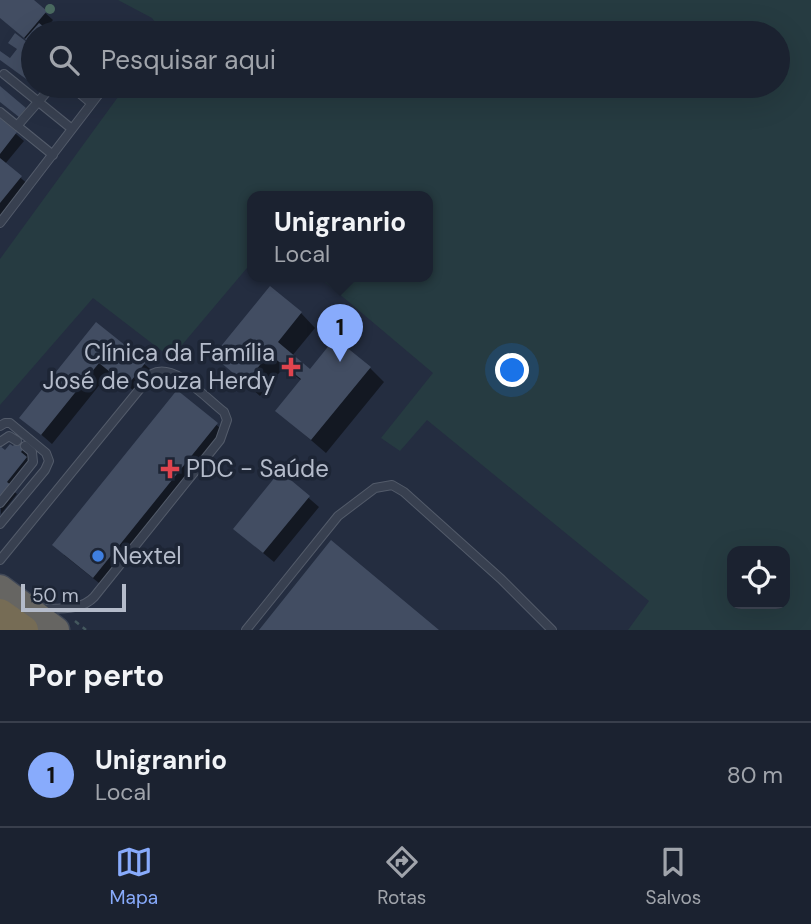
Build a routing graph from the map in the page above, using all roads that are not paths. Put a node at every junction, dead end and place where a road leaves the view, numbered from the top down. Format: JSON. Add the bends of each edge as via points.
{"nodes":[{"id":1,"x":4,"y":74,"type":"dead end"},
{"id":2,"x":21,"y":87,"type":"edge"},
{"id":3,"x":35,"y":98,"type":"edge"},
{"id":4,"x":42,"y":98,"type":"edge"},
{"id":5,"x":85,"y":98,"type":"edge"},
{"id":6,"x":95,"y":98,"type":"edge"},
{"id":7,"x":39,"y":101,"type":"junction"},
{"id":8,"x":91,"y":103,"type":"junction"},
{"id":9,"x":0,"y":112,"type":"edge"},
{"id":10,"x":17,"y":126,"type":"junction"},
{"id":11,"x":72,"y":129,"type":"junction"},
{"id":12,"x":52,"y":155,"type":"junction"},
{"id":13,"x":0,"y":223,"type":"edge"},
{"id":14,"x":0,"y":426,"type":"edge"},
{"id":15,"x":0,"y":442,"type":"edge"},
{"id":16,"x":0,"y":503,"type":"edge"},
{"id":17,"x":0,"y":524,"type":"edge"},
{"id":18,"x":0,"y":560,"type":"edge"},
{"id":19,"x":0,"y":589,"type":"edge"},
{"id":20,"x":17,"y":618,"type":"edge"},
{"id":21,"x":56,"y":630,"type":"edge"},
{"id":22,"x":246,"y":630,"type":"edge"},
{"id":23,"x":552,"y":630,"type":"edge"}],
"edges":[{"from":1,"to":2,"type":"lane"},
{"from":3,"to":7,"type":"lane"},
{"from":4,"to":7,"type":"lane"},
{"from":5,"to":8,"type":"lane"},
{"from":6,"to":8,"type":"lane"},
{"from":7,"to":10,"type":"lane"},
{"from":7,"to":11,"type":"lane"},
{"from":8,"to":11,"type":"lane"},
{"from":9,"to":10,"type":"lane"},
{"from":10,"to":12,"type":"lane"},
{"from":11,"to":12,"type":"lane"},
{"from":12,"to":13,"type":"lane"},
{"from":14,"to":17,"type":"lane","via":[[10,423],[46,453],[49,461]]},
{"from":15,"to":16,"type":"lane","via":[[9,436],[32,452],[33,462]]},
{"from":18,"to":20,"type":"lane","via":[[152,374],[159,370],[175,373],[224,412],[226,425],[220,440],[88,603]]},
{"from":19,"to":20,"type":"highway"},
{"from":20,"to":21,"type":"highway"},
{"from":22,"to":23,"type":"lane","via":[[338,516],[375,488],[392,485],[501,579]]}]}
